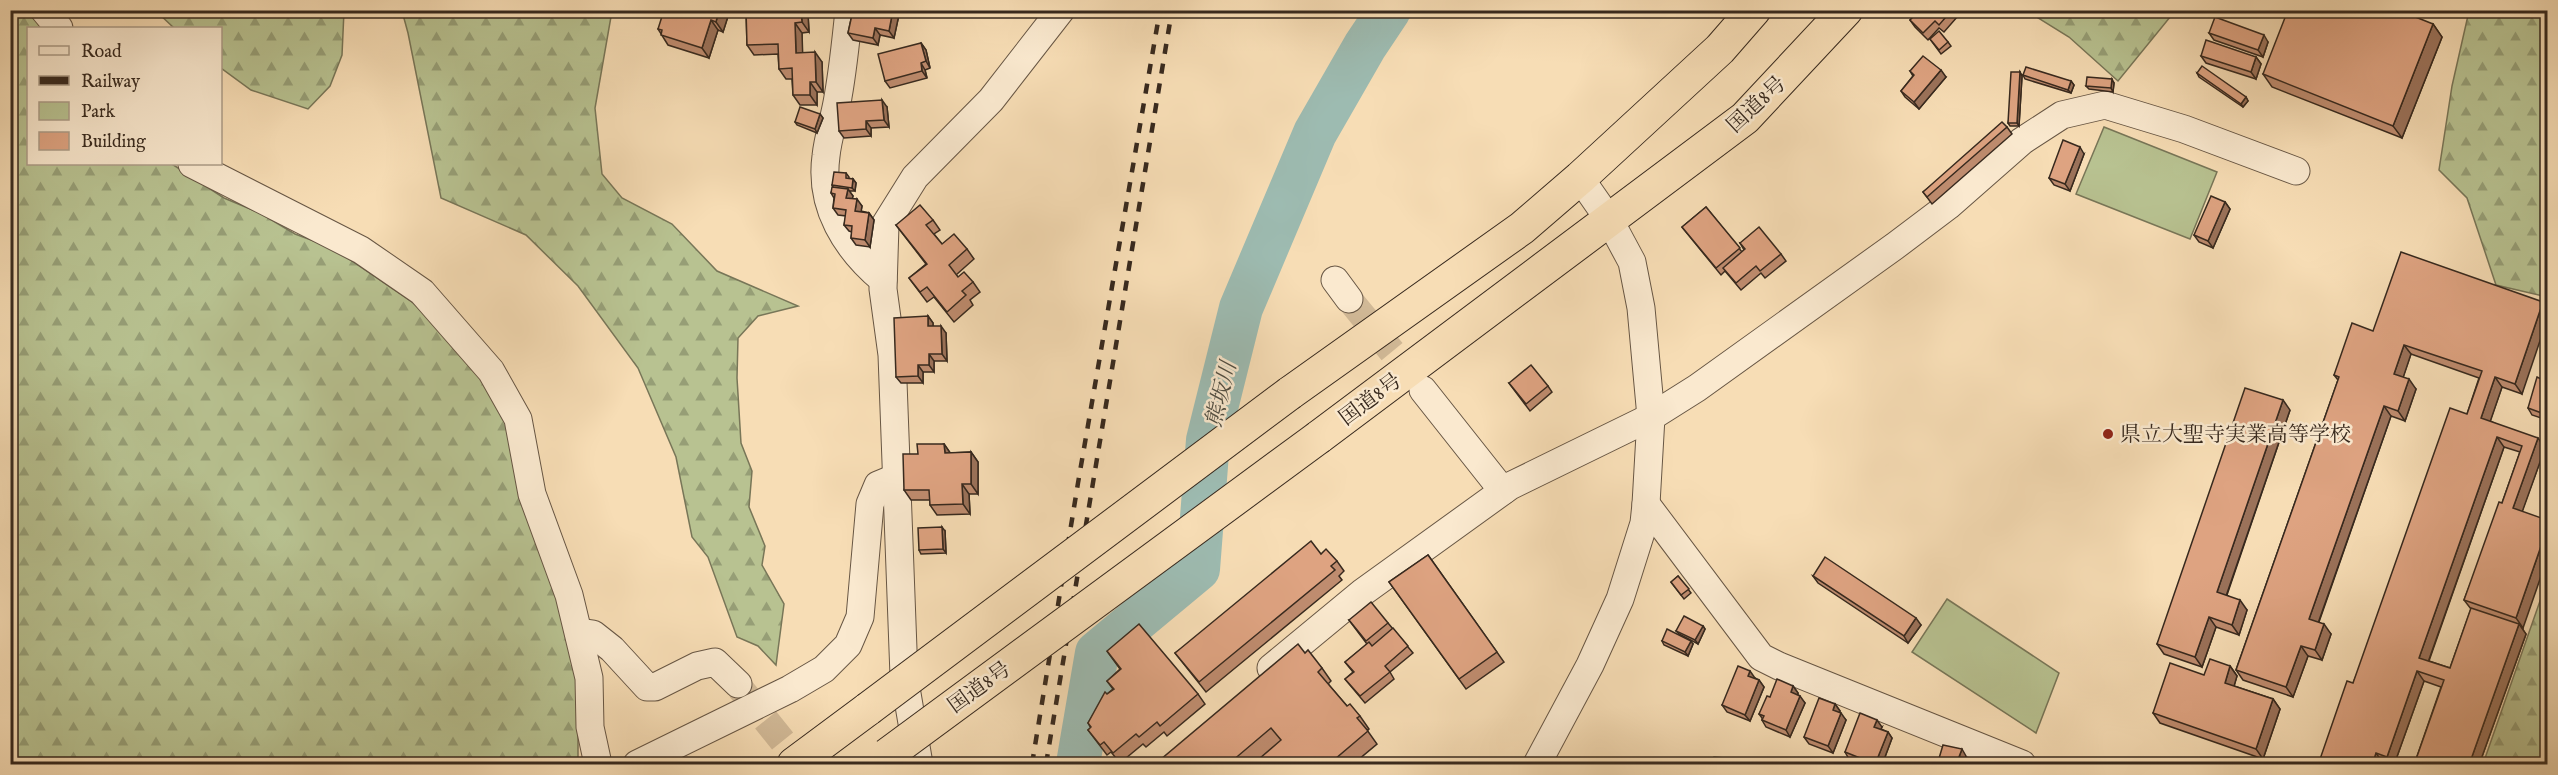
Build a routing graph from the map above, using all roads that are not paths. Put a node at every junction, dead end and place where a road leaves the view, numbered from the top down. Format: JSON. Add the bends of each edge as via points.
{"nodes":[{"id":1,"x":44,"y":10,"type":"edge"},
{"id":2,"x":849,"y":10,"type":"edge"},
{"id":3,"x":1754,"y":10,"type":"edge"},
{"id":4,"x":1846,"y":10,"type":"edge"},
{"id":5,"x":1053,"y":15,"type":"edge"},
{"id":6,"x":58,"y":27,"type":"edge"},
{"id":7,"x":194,"y":165,"type":"edge"},
{"id":8,"x":2296,"y":171,"type":"dead end"},
{"id":9,"x":1580,"y":178,"type":"junction"},
{"id":10,"x":1610,"y":221,"type":"junction"},
{"id":11,"x":883,"y":280,"type":"junction"},
{"id":12,"x":1424,"y":390,"type":"tunnel mouth"},
{"id":13,"x":1651,"y":417,"type":"junction"},
{"id":14,"x":895,"y":478,"type":"junction"},
{"id":15,"x":1503,"y":491,"type":"junction"},
{"id":16,"x":1646,"y":504,"type":"junction"},
{"id":17,"x":579,"y":632,"type":"junction"},
{"id":18,"x":1253,"y":683,"type":"edge"},
{"id":19,"x":738,"y":684,"type":"tunnel mouth"},
{"id":20,"x":880,"y":760,"type":"edge"},
{"id":21,"x":598,"y":765,"type":"edge"},
{"id":22,"x":637,"y":765,"type":"edge"},
{"id":23,"x":794,"y":765,"type":"edge"},
{"id":24,"x":919,"y":765,"type":"edge"},
{"id":25,"x":1537,"y":765,"type":"edge"},
{"id":26,"x":2022,"y":765,"type":"edge"}],
"edges":[{"from":1,"to":6,"type":"street"},
{"from":2,"to":11,"type":"street","via":[[838,99],[825,159],[827,185],[831,208],[845,242]]},
{"from":3,"to":9,"type":"highway","via":[[1720,48]]},
{"from":4,"to":10,"type":"highway","name":"国道8号","via":[[1745,118]]},
{"from":5,"to":11,"type":"street","via":[[991,100],[915,177],[885,225]]},
{"from":7,"to":17,"type":"street","via":[[362,250],[422,292],[491,371],[518,419],[532,494]]},
{"from":8,"to":13,"type":"street","via":[[2184,129],[2105,105],[2062,115],[2022,141],[1895,246]]},
{"from":9,"to":10,"type":"street"},
{"from":9,"to":23,"type":"highway","bridge":true,"via":[[1522,228],[1290,393]]},
{"from":10,"to":13,"type":"street","via":[[1632,262],[1641,308]]},
{"from":10,"to":20,"type":"highway","name":"国道8号","bridge":true},
{"from":11,"to":14,"type":"street","via":[[892,355]]},
{"from":12,"to":15,"type":"street"},
{"from":13,"to":15,"type":"street"},
{"from":13,"to":16,"type":"street"},
{"from":14,"to":22,"type":"street","via":[[878,485],[870,504],[860,617],[848,645],[824,669],[790,689]]},
{"from":14,"to":24,"type":"street","via":[[903,676]]},
{"from":15,"to":18,"type":"street","via":[[1363,592]]},
{"from":16,"to":25,"type":"street","via":[[1644,523],[1620,599]]},
{"from":16,"to":26,"type":"street","via":[[1761,657]]},
{"from":17,"to":19,"type":"street","via":[[593,634],[647,687],[715,662]]},
{"from":17,"to":21,"type":"street","via":[[590,678],[590,728]]}]}
